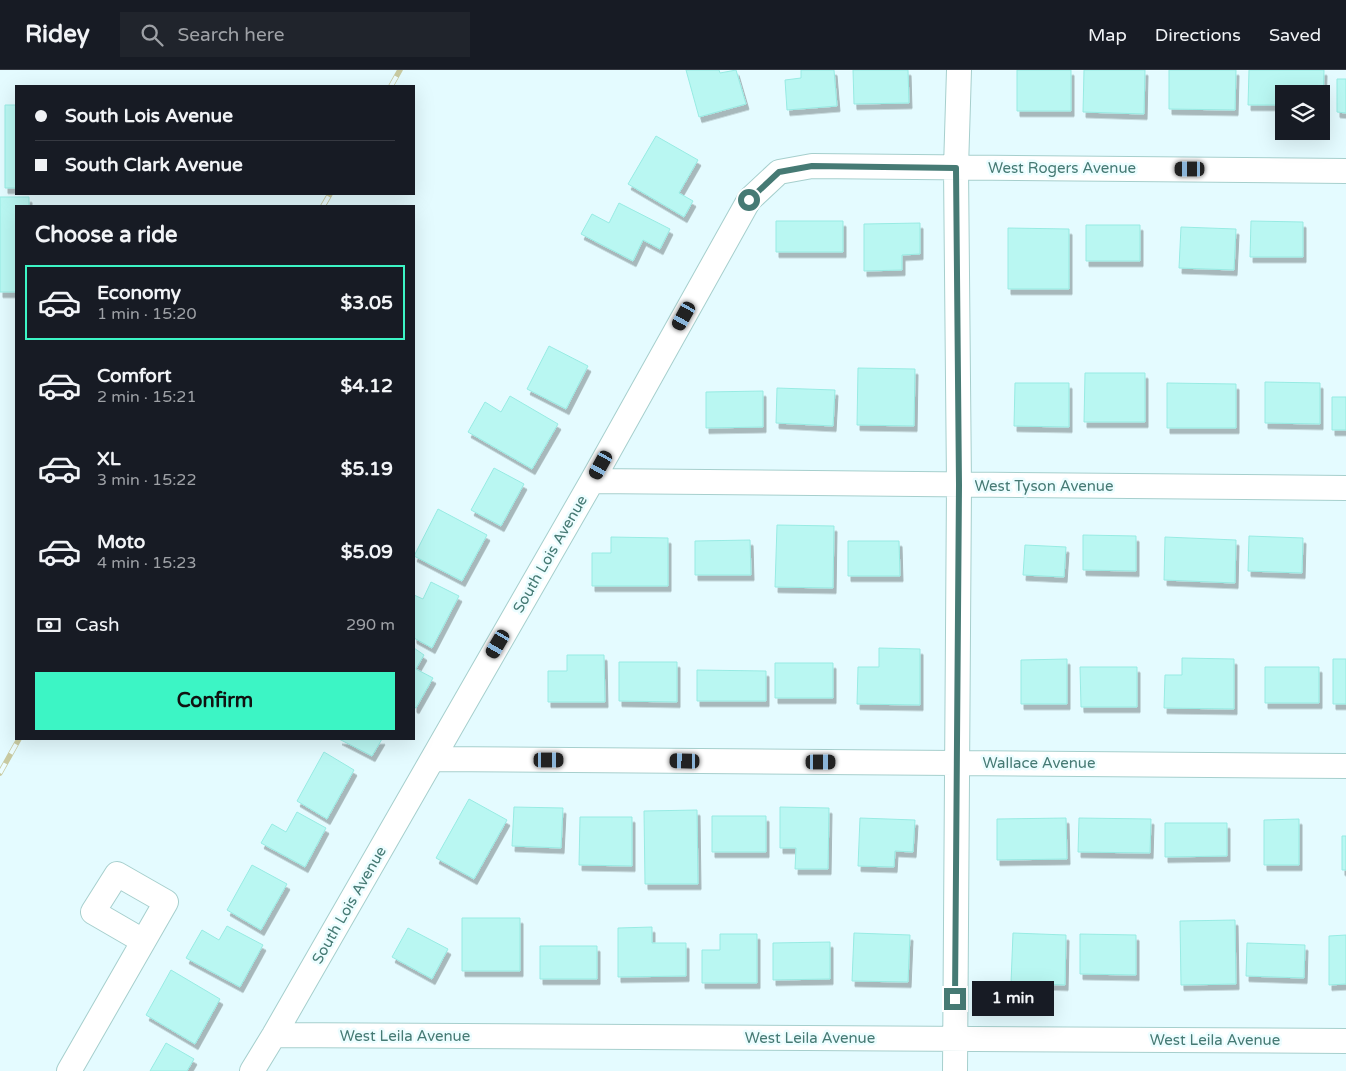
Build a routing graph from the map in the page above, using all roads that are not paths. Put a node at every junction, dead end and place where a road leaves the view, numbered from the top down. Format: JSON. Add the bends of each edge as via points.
{"nodes":[{"id":1,"x":959,"y":70,"type":"edge"},
{"id":2,"x":956,"y":168,"type":"junction"},
{"id":3,"x":1346,"y":171,"type":"edge"},
{"id":4,"x":779,"y":172,"type":"joint"},
{"id":5,"x":592,"y":481,"type":"junction"},
{"id":6,"x":959,"y":485,"type":"junction"},
{"id":7,"x":1346,"y":488,"type":"edge"},
{"id":8,"x":433,"y":759,"type":"junction"},
{"id":9,"x":957,"y":763,"type":"junction"},
{"id":10,"x":1346,"y":766,"type":"edge"},
{"id":11,"x":143,"y":941,"type":"dead end"},
{"id":12,"x":274,"y":1035,"type":"junction"},
{"id":13,"x":955,"y":1039,"type":"junction"},
{"id":14,"x":1346,"y":1041,"type":"edge"},
{"id":15,"x":69,"y":1071,"type":"edge"},
{"id":16,"x":252,"y":1071,"type":"edge"},
{"id":17,"x":955,"y":1071,"type":"edge"}],
"edges":[{"from":1,"to":2,"type":"street"},
{"from":2,"to":3,"type":"street","name":"West Rogers Avenue"},
{"from":2,"to":4,"type":"street","name":"West Rogers Avenue","via":[[812,166]]},
{"from":2,"to":6,"type":"street"},
{"from":4,"to":5,"type":"street","name":"South Lois Avenue","via":[[749,200]]},
{"from":5,"to":6,"type":"street","name":"West Tyson Avenue"},
{"from":5,"to":8,"type":"street","name":"South Lois Avenue"},
{"from":6,"to":7,"type":"street","name":"West Tyson Avenue"},
{"from":6,"to":9,"type":"street"},
{"from":8,"to":9,"type":"street","name":"Wallace Avenue"},
{"from":8,"to":12,"type":"street","name":"South Lois Avenue"},
{"from":9,"to":10,"type":"street","name":"Wallace Avenue"},
{"from":9,"to":13,"type":"street"},
{"from":11,"to":15,"type":"street"},
{"from":12,"to":13,"type":"street","name":"West Leila Avenue"},
{"from":12,"to":16,"type":"street","name":"South Lois Avenue"},
{"from":13,"to":14,"type":"street","name":"West Leila Avenue"},
{"from":13,"to":17,"type":"street"}]}
